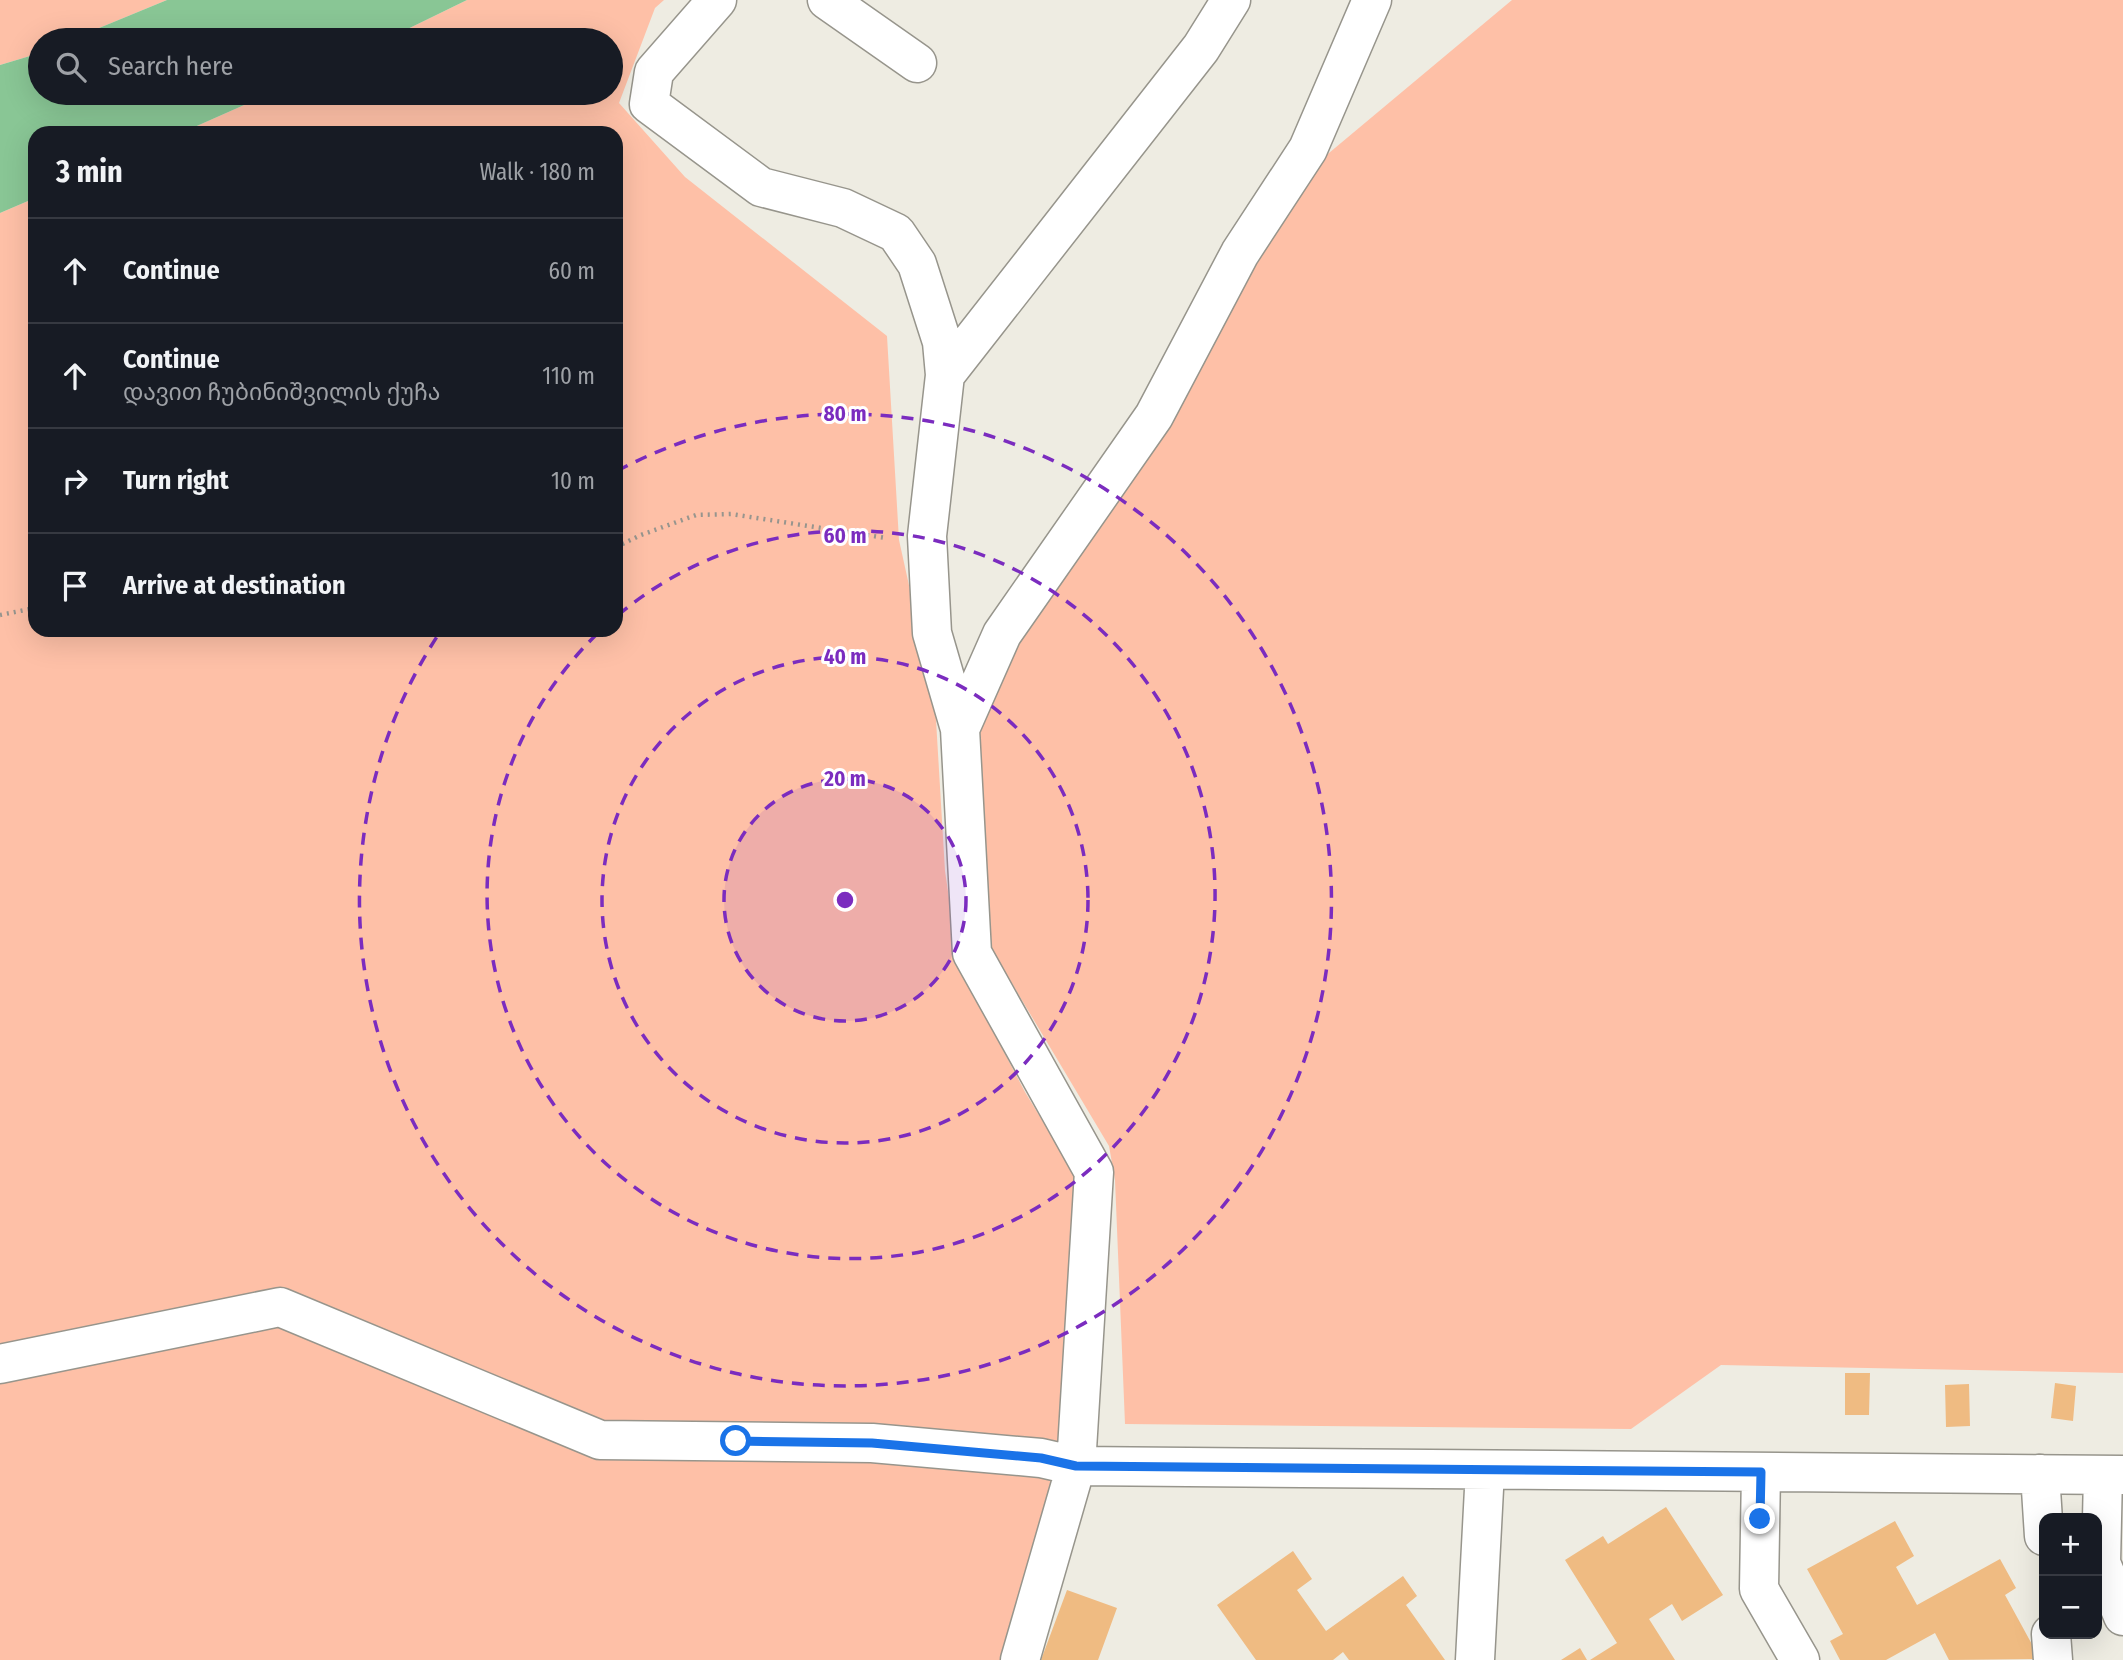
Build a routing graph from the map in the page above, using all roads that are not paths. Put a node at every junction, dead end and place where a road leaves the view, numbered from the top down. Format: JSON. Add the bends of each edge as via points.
{"nodes":[{"id":1,"x":717,"y":0,"type":"edge"},
{"id":2,"x":827,"y":0,"type":"edge"},
{"id":3,"x":1231,"y":0,"type":"edge"},
{"id":4,"x":1372,"y":0,"type":"edge"},
{"id":5,"x":917,"y":63,"type":"dead end"},
{"id":6,"x":945,"y":375,"type":"junction"},
{"id":7,"x":960,"y":729,"type":"junction"},
{"id":8,"x":0,"y":1364,"type":"edge"},
{"id":9,"x":1076,"y":1466,"type":"junction"},
{"id":10,"x":1485,"y":1470,"type":"junction"},
{"id":11,"x":1761,"y":1472,"type":"junction"},
{"id":12,"x":2040,"y":1474,"type":"junction"},
{"id":13,"x":2113,"y":1475,"type":"edge"},
{"id":14,"x":2043,"y":1513,"type":"edge"},
{"id":15,"x":2123,"y":1616,"type":"edge"},
{"id":16,"x":2051,"y":1639,"type":"edge"},
{"id":17,"x":1020,"y":1660,"type":"edge"},
{"id":18,"x":1475,"y":1660,"type":"edge"},
{"id":19,"x":1800,"y":1660,"type":"edge"},
{"id":20,"x":2053,"y":1660,"type":"edge"}],
"edges":[{"from":1,"to":6,"type":"street","via":[[654,72],[649,104],[761,187],[843,208],[896,233],[917,264],[942,342]]},
{"from":2,"to":5,"type":"street"},
{"from":3,"to":6,"type":"street","via":[[1201,48]]},
{"from":4,"to":7,"type":"street","via":[[1308,149],[1240,253],[1154,416],[1002,634]]},
{"from":6,"to":7,"type":"street","via":[[927,536],[932,633]]},
{"from":7,"to":9,"type":"street","via":[[972,953],[1094,1172]]},
{"from":8,"to":9,"type":"street","via":[[280,1307],[600,1440],[872,1443],[1041,1458]]},
{"from":9,"to":10,"type":"street"},
{"from":9,"to":17,"type":"street"},
{"from":10,"to":11,"type":"street"},
{"from":10,"to":18,"type":"street"},
{"from":11,"to":12,"type":"street"},
{"from":11,"to":19,"type":"street","via":[[1759,1589]]},
{"from":12,"to":13,"type":"street"},
{"from":12,"to":14,"type":"street"},
{"from":13,"to":15,"type":"street","via":[[2101,1563]]},
{"from":16,"to":20,"type":"street"}]}
